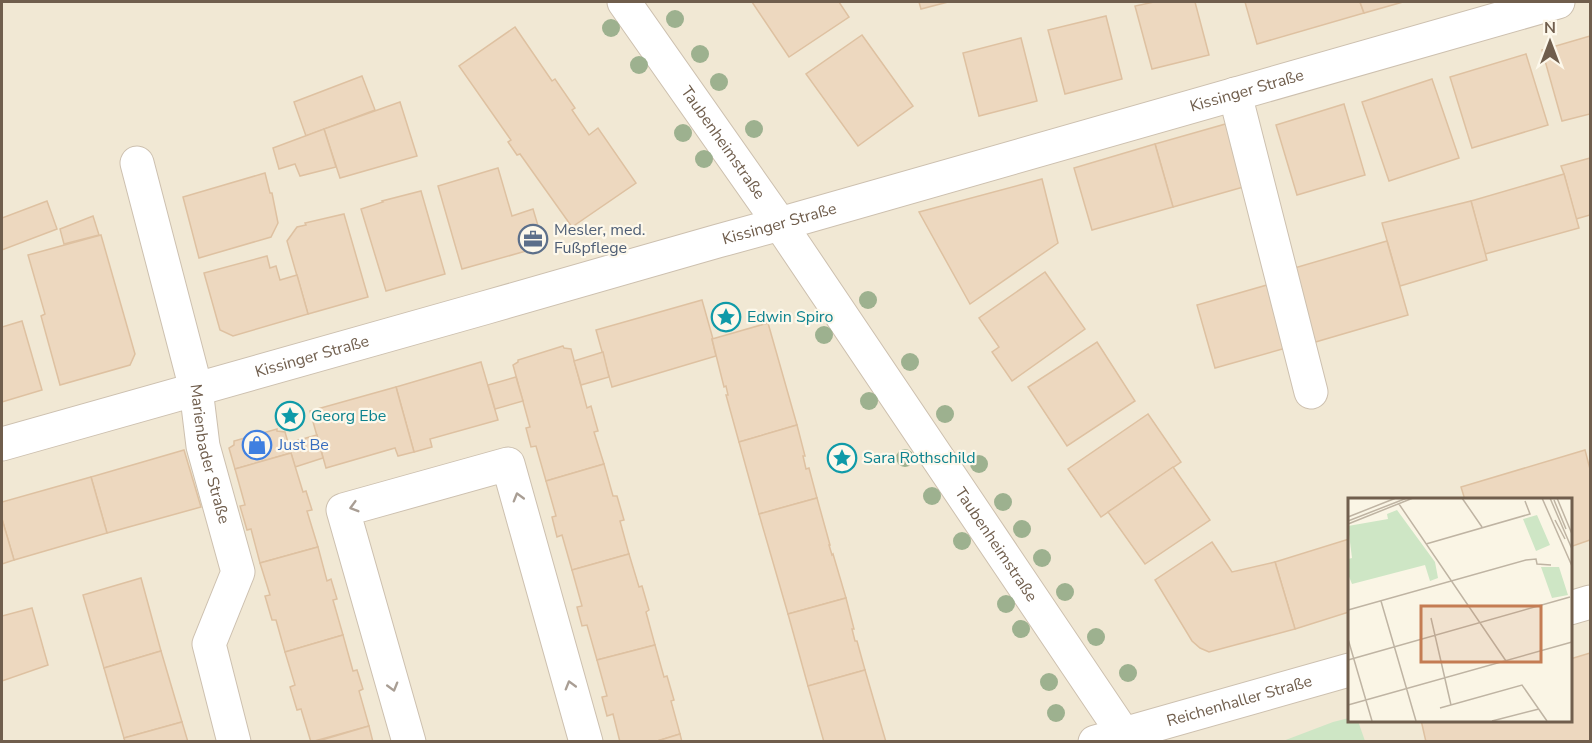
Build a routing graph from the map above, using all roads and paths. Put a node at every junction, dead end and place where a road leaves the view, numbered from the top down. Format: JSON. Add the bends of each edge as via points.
{"nodes":[{"id":1,"x":624,"y":2,"type":"edge"},
{"id":2,"x":1558,"y":2,"type":"edge"},
{"id":3,"x":1235,"y":94,"type":"junction"},
{"id":4,"x":137,"y":163,"type":"dead end"},
{"id":5,"x":780,"y":224,"type":"junction"},
{"id":6,"x":196,"y":389,"type":"junction"},
{"id":7,"x":1311,"y":392,"type":"dead end"},
{"id":8,"x":2,"y":444,"type":"edge"},
{"id":9,"x":1590,"y":602,"type":"edge"},
{"id":10,"x":1571,"y":607,"type":"edge"},
{"id":11,"x":1348,"y":670,"type":"edge"},
{"id":12,"x":1109,"y":737,"type":"edge"},
{"id":13,"x":234,"y":741,"type":"edge"},
{"id":14,"x":409,"y":741,"type":"edge"},
{"id":15,"x":586,"y":741,"type":"edge"}],
"edges":[{"from":1,"to":5,"type":"street","name":"Taubenheimstraße"},
{"from":2,"to":3,"type":"street","name":"Kissinger Straße"},
{"from":3,"to":5,"type":"street","name":"Kissinger Straße"},
{"from":3,"to":7,"type":"street"},
{"from":4,"to":6,"type":"street","name":"Marienbader Straße"},
{"from":5,"to":6,"type":"street","name":"Kissinger Straße"},
{"from":5,"to":12,"type":"street","name":"Taubenheimstraße"},
{"from":6,"to":8,"type":"street","name":"Kissinger Straße"},
{"from":6,"to":13,"type":"street","name":"Marienbader Straße","via":[[203,446],[238,572],[209,644]]},
{"from":9,"to":10,"type":"street"},
{"from":11,"to":12,"type":"street","name":"Reichenhaller Straße"},
{"from":15,"to":14,"type":"street","one_way":true,"via":[[508,464],[344,510]]}]}
